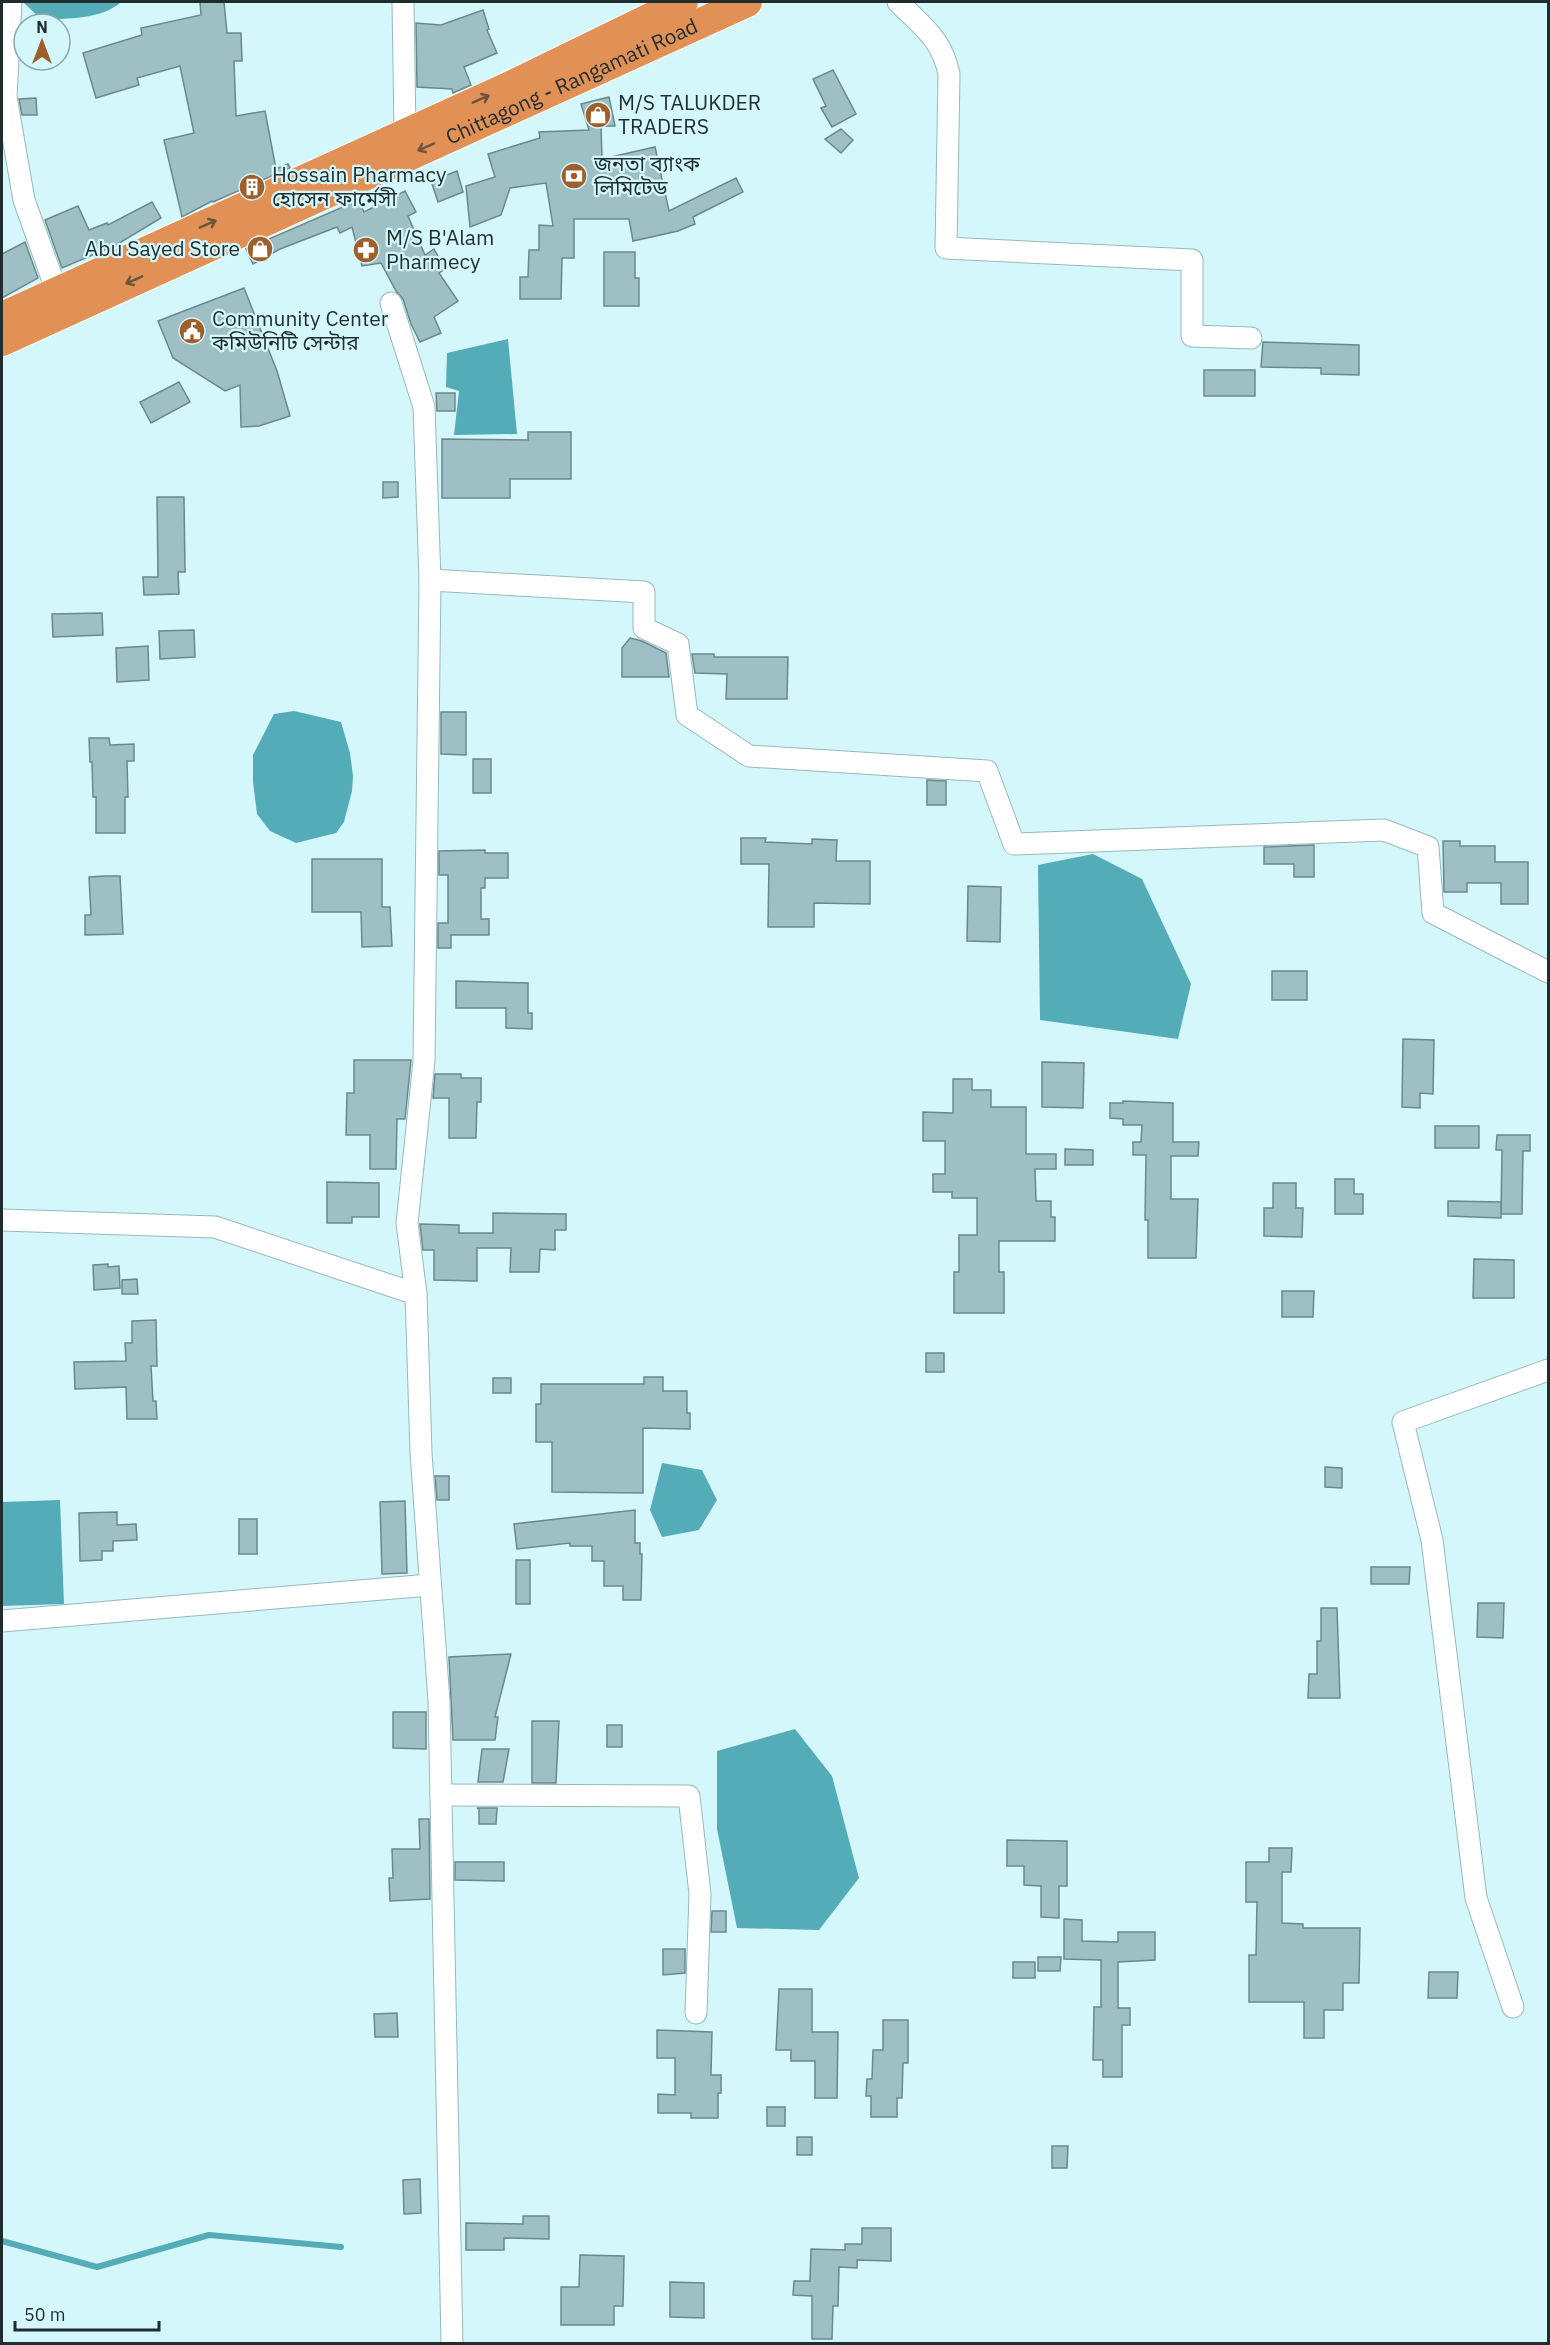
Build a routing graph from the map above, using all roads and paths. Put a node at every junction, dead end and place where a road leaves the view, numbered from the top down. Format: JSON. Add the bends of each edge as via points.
{"nodes":[{"id":1,"x":11,"y":2,"type":"edge"},
{"id":2,"x":403,"y":2,"type":"edge"},
{"id":3,"x":683,"y":2,"type":"edge"},
{"id":4,"x":747,"y":2,"type":"edge"},
{"id":5,"x":898,"y":2,"type":"edge"},
{"id":6,"x":405,"y":133,"type":"junction"},
{"id":7,"x":57,"y":292,"type":"junction"},
{"id":8,"x":391,"y":303,"type":"dead end"},
{"id":9,"x":2,"y":317,"type":"edge"},
{"id":10,"x":1251,"y":338,"type":"dead end"},
{"id":11,"x":2,"y":341,"type":"edge"},
{"id":12,"x":430,"y":580,"type":"junction"},
{"id":13,"x":1548,"y":972,"type":"edge"},
{"id":14,"x":2,"y":1220,"type":"edge"},
{"id":15,"x":416,"y":1294,"type":"junction"},
{"id":16,"x":1548,"y":1370,"type":"edge"},
{"id":17,"x":430,"y":1585,"type":"junction"},
{"id":18,"x":2,"y":1621,"type":"edge"},
{"id":19,"x":441,"y":1795,"type":"junction"},
{"id":20,"x":1513,"y":2007,"type":"dead end"},
{"id":21,"x":696,"y":2013,"type":"dead end"},
{"id":22,"x":452,"y":2343,"type":"edge"}],
"edges":[{"from":1,"to":7,"type":"street","via":[[6,96],[24,200]]},
{"from":2,"to":6,"type":"street"},
{"from":6,"to":3,"type":"highway","one_way":true},
{"from":4,"to":11,"type":"highway","name":"Chittagong - Rangamati Road","one_way":true},
{"from":5,"to":10,"type":"street","via":[[938,42],[947,66],[946,248],[1192,260],[1192,336]]},
{"from":7,"to":6,"type":"highway","one_way":true},
{"from":7,"to":9,"type":"highway"},
{"from":8,"to":12,"type":"street","via":[[424,407]]},
{"from":12,"to":13,"type":"street","via":[[644,592],[644,628],[678,644],[687,715],[749,756],[987,771],[1014,844],[1384,830],[1428,847],[1433,913]]},
{"from":12,"to":15,"type":"street","via":[[424,1062],[407,1223]]},
{"from":14,"to":15,"type":"street","via":[[215,1227]]},
{"from":15,"to":17,"type":"street"},
{"from":16,"to":20,"type":"street","via":[[1403,1422],[1432,1540],[1476,1898]]},
{"from":17,"to":18,"type":"street"},
{"from":17,"to":19,"type":"street"},
{"from":19,"to":21,"type":"street","via":[[689,1796],[700,1894]]},
{"from":19,"to":22,"type":"street"}]}
